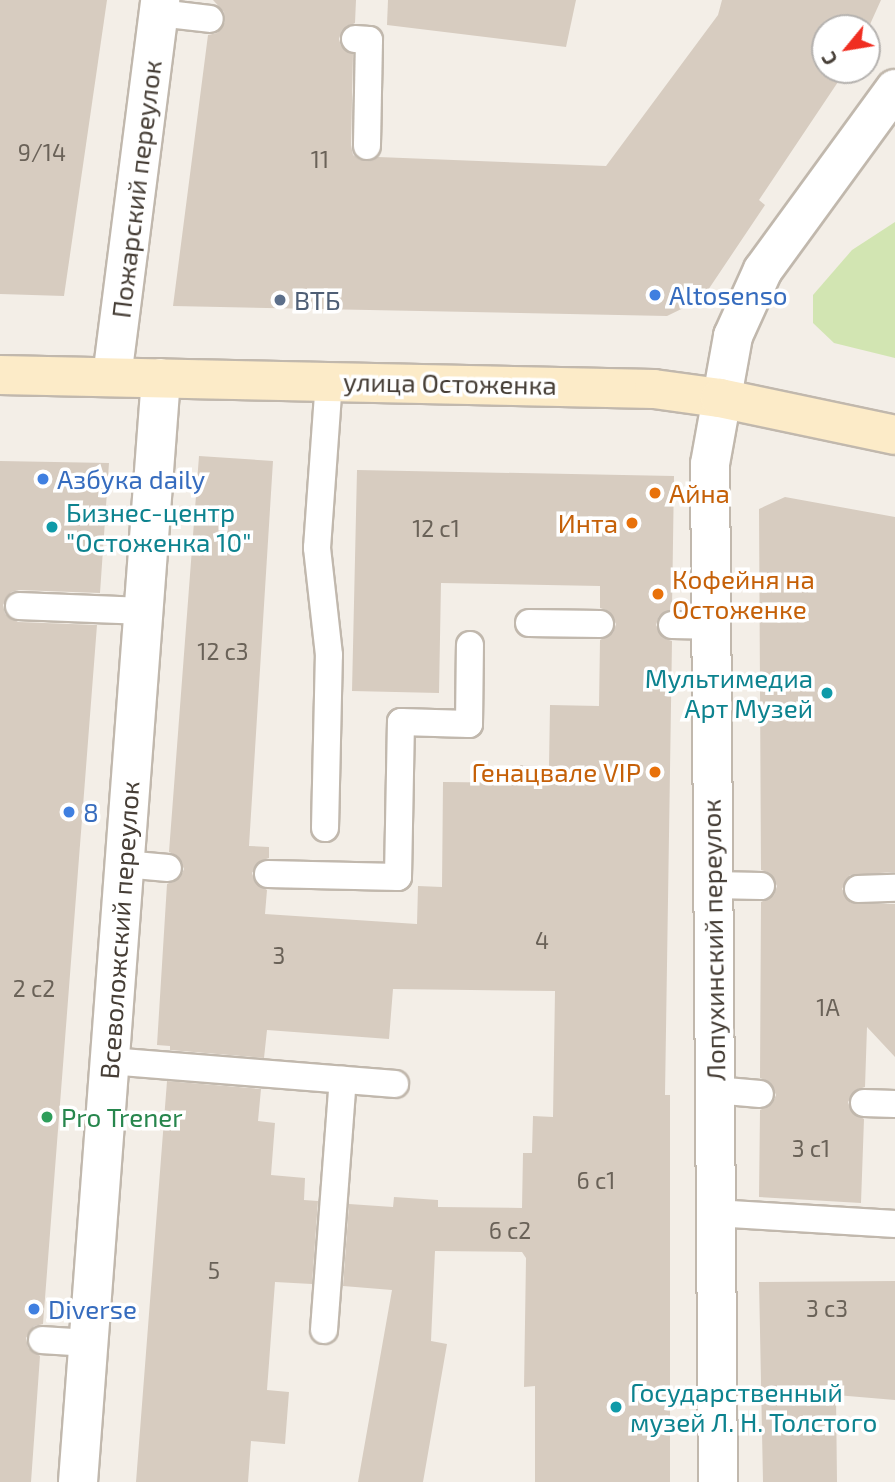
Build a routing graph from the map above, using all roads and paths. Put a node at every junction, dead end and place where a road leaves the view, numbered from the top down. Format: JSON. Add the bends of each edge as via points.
{"nodes":[{"id":1,"x":160,"y":6,"type":"edge"},
{"id":2,"x":210,"y":19,"type":"dead end"},
{"id":3,"x":355,"y":38,"type":"dead end"},
{"id":4,"x":895,"y":89,"type":"edge"},
{"id":5,"x":368,"y":146,"type":"dead end"},
{"id":6,"x":0,"y":375,"type":"edge"},
{"id":7,"x":112,"y":377,"type":"junction"},
{"id":8,"x":161,"y":378,"type":"junction"},
{"id":9,"x":328,"y":381,"type":"junction"},
{"id":10,"x":720,"y":398,"type":"junction"},
{"id":11,"x":895,"y":435,"type":"edge"},
{"id":12,"x":19,"y":606,"type":"dead end"},
{"id":13,"x":144,"y":611,"type":"junction"},
{"id":14,"x":529,"y":623,"type":"dead end"},
{"id":15,"x":600,"y":624,"type":"dead end"},
{"id":16,"x":672,"y":625,"type":"dead end"},
{"id":17,"x":710,"y":626,"type":"junction"},
{"id":18,"x":470,"y":645,"type":"dead end"},
{"id":19,"x":325,"y":828,"type":"dead end"},
{"id":20,"x":124,"y":864,"type":"junction"},
{"id":21,"x":168,"y":867,"type":"dead end"},
{"id":22,"x":268,"y":874,"type":"dead end"},
{"id":23,"x":713,"y":885,"type":"junction"},
{"id":24,"x":761,"y":886,"type":"dead end"},
{"id":25,"x":895,"y":888,"type":"edge"},
{"id":26,"x":858,"y":889,"type":"dead end"},
{"id":27,"x":110,"y":1061,"type":"junction"},
{"id":28,"x":342,"y":1080,"type":"junction"},
{"id":29,"x":395,"y":1084,"type":"dead end"},
{"id":30,"x":715,"y":1090,"type":"junction"},
{"id":31,"x":760,"y":1094,"type":"dead end"},
{"id":32,"x":864,"y":1103,"type":"dead end"},
{"id":33,"x":895,"y":1104,"type":"edge"},
{"id":34,"x":715,"y":1213,"type":"junction"},
{"id":35,"x":895,"y":1224,"type":"edge"},
{"id":36,"x":324,"y":1330,"type":"dead end"},
{"id":37,"x":42,"y":1339,"type":"dead end"},
{"id":38,"x":89,"y":1343,"type":"junction"},
{"id":39,"x":78,"y":1482,"type":"edge"},
{"id":40,"x":718,"y":1482,"type":"edge"}],
"edges":[{"from":1,"to":2,"type":"lane"},
{"from":1,"to":7,"type":"street","name":"Пожарский переулок"},
{"from":3,"to":5,"type":"lane","via":[[369,40]]},
{"from":4,"to":10,"type":"street","name":"Лопухинский переулок","via":[[763,270],[733,336]]},
{"from":6,"to":7,"type":"main road","name":"улица Остоженка"},
{"from":7,"to":8,"type":"main road","name":"улица Остоженка"},
{"from":8,"to":9,"type":"main road","name":"улица Остоженка"},
{"from":8,"to":13,"type":"street","name":"Всеволожский переулок"},
{"from":9,"to":10,"type":"main road","name":"улица Остоженка","via":[[601,386]]},
{"from":9,"to":19,"type":"lane","via":[[317,548],[328,655]]},
{"from":10,"to":11,"type":"main road","name":"улица Остоженка"},
{"from":10,"to":17,"type":"street","name":"Лопухинский переулок","via":[[710,464]]},
{"from":12,"to":13,"type":"lane"},
{"from":13,"to":20,"type":"street","name":"Всеволожский переулок"},
{"from":14,"to":15,"type":"lane"},
{"from":16,"to":17,"type":"lane"},
{"from":17,"to":23,"type":"street","name":"Лопухинский переулок"},
{"from":18,"to":22,"type":"lane","via":[[469,724],[401,722],[398,877]]},
{"from":20,"to":21,"type":"lane"},
{"from":20,"to":27,"type":"street","name":"Всеволожский переулок"},
{"from":23,"to":24,"type":"lane"},
{"from":23,"to":30,"type":"street","name":"Лопухинский переулок"},
{"from":25,"to":26,"type":"lane"},
{"from":27,"to":28,"type":"lane"},
{"from":27,"to":38,"type":"street","name":"Всеволожский переулок"},
{"from":28,"to":29,"type":"lane"},
{"from":28,"to":36,"type":"lane"},
{"from":30,"to":31,"type":"lane"},
{"from":30,"to":34,"type":"street","name":"Лопухинский переулок"},
{"from":32,"to":33,"type":"lane"},
{"from":34,"to":35,"type":"lane"},
{"from":34,"to":40,"type":"street","name":"Лопухинский переулок"},
{"from":37,"to":38,"type":"lane"},
{"from":38,"to":39,"type":"street","name":"Всеволожский переулок"}]}
